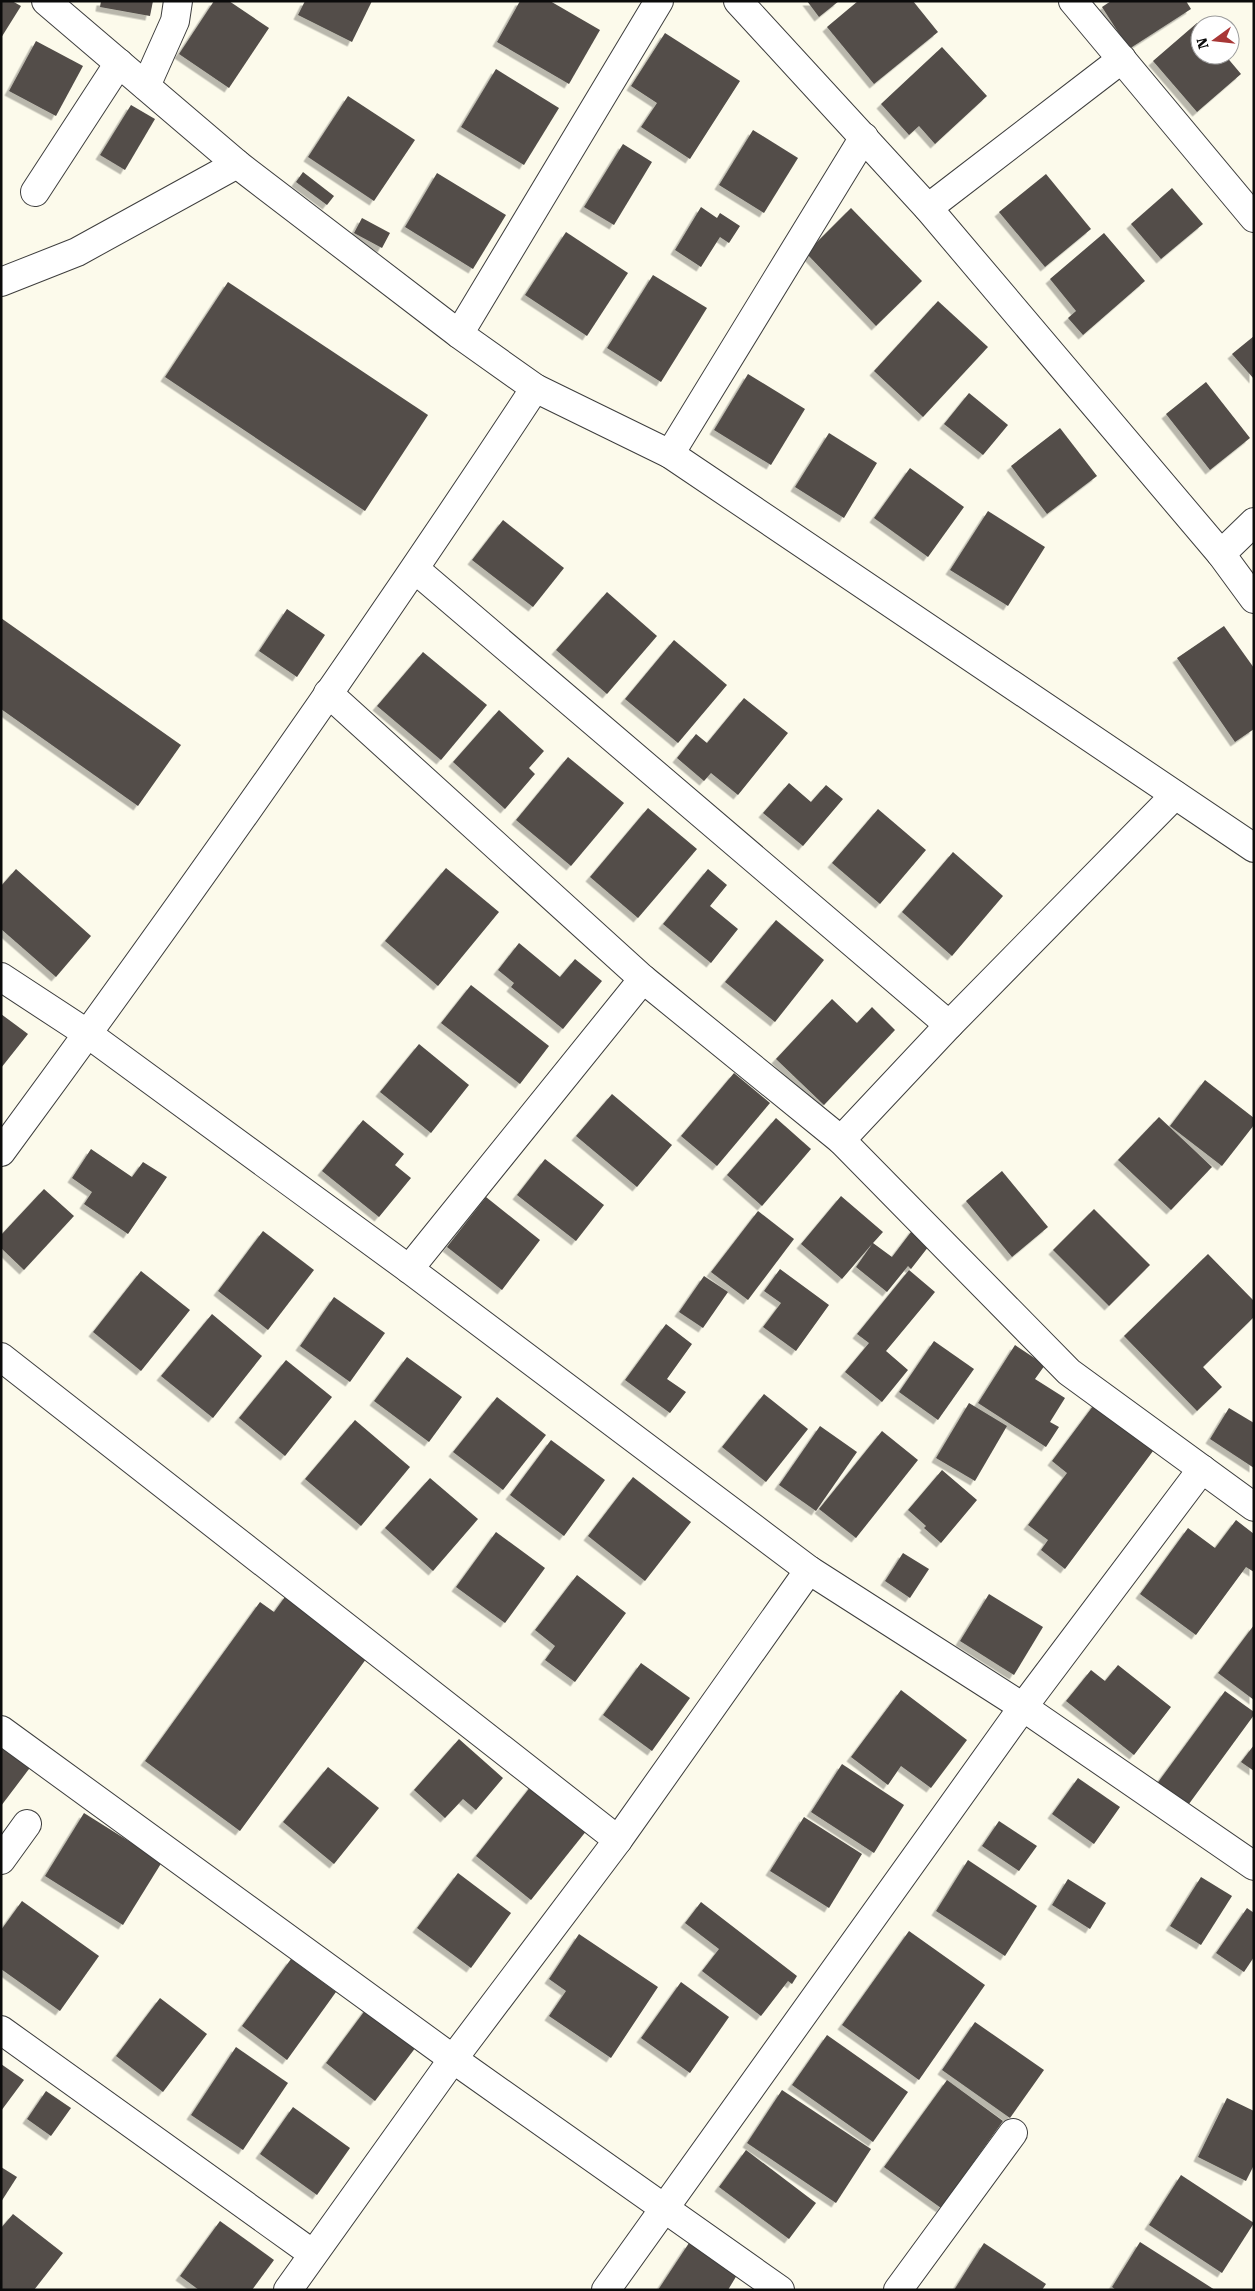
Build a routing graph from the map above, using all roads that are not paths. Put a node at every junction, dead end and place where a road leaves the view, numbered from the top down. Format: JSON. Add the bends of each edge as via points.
{"nodes":[{"id":1,"x":46,"y":1,"type":"edge"},
{"id":2,"x":178,"y":1,"type":"edge"},
{"id":3,"x":659,"y":1,"type":"edge"},
{"id":4,"x":738,"y":1,"type":"edge"},
{"id":5,"x":1073,"y":1,"type":"edge"},
{"id":6,"x":1122,"y":59,"type":"junction"},
{"id":7,"x":119,"y":62,"type":"junction"},
{"id":8,"x":146,"y":86,"type":"junction"},
{"id":9,"x":864,"y":137,"type":"junction"},
{"id":10,"x":237,"y":164,"type":"junction"},
{"id":11,"x":35,"y":192,"type":"dead end"},
{"id":12,"x":928,"y":208,"type":"junction"},
{"id":13,"x":1254,"y":218,"type":"edge"},
{"id":14,"x":1,"y":282,"type":"edge"},
{"id":15,"x":459,"y":334,"type":"junction"},
{"id":16,"x":535,"y":388,"type":"junction"},
{"id":17,"x":670,"y":454,"type":"junction"},
{"id":18,"x":1254,"y":522,"type":"edge"},
{"id":19,"x":1221,"y":554,"type":"junction"},
{"id":20,"x":416,"y":570,"type":"junction"},
{"id":21,"x":1254,"y":599,"type":"edge"},
{"id":22,"x":328,"y":693,"type":"junction"},
{"id":23,"x":1175,"y":795,"type":"junction"},
{"id":24,"x":1254,"y":848,"type":"edge"},
{"id":25,"x":1,"y":977,"type":"edge"},
{"id":26,"x":643,"y":979,"type":"junction"},
{"id":27,"x":949,"y":1025,"type":"junction"},
{"id":28,"x":88,"y":1034,"type":"junction"},
{"id":29,"x":841,"y":1140,"type":"junction"},
{"id":30,"x":1,"y":1152,"type":"edge"},
{"id":31,"x":409,"y":1270,"type":"junction"},
{"id":32,"x":1,"y":1357,"type":"edge"},
{"id":33,"x":1202,"y":1468,"type":"junction"},
{"id":34,"x":1254,"y":1507,"type":"edge"},
{"id":35,"x":809,"y":1570,"type":"junction"},
{"id":36,"x":1022,"y":1707,"type":"junction"},
{"id":37,"x":1,"y":1730,"type":"edge"},
{"id":38,"x":27,"y":1824,"type":"dead end"},
{"id":39,"x":618,"y":1840,"type":"junction"},
{"id":40,"x":1,"y":1860,"type":"edge"},
{"id":41,"x":1254,"y":1866,"type":"edge"},
{"id":42,"x":1,"y":2030,"type":"edge"},
{"id":43,"x":453,"y":2059,"type":"junction"},
{"id":44,"x":1012,"y":2133,"type":"dead end"},
{"id":45,"x":663,"y":2207,"type":"junction"},
{"id":46,"x":313,"y":2254,"type":"junction"},
{"id":47,"x":288,"y":2290,"type":"edge"},
{"id":48,"x":606,"y":2290,"type":"edge"},
{"id":49,"x":780,"y":2290,"type":"edge"},
{"id":50,"x":898,"y":2290,"type":"edge"}],
"edges":[{"from":1,"to":7,"type":"street"},
{"from":2,"to":8,"type":"street","via":[[175,22]]},
{"from":3,"to":15,"type":"street"},
{"from":4,"to":9,"type":"street"},
{"from":5,"to":6,"type":"street"},
{"from":6,"to":12,"type":"street"},
{"from":6,"to":13,"type":"street"},
{"from":7,"to":8,"type":"street"},
{"from":7,"to":11,"type":"street"},
{"from":8,"to":10,"type":"street"},
{"from":9,"to":12,"type":"street"},
{"from":9,"to":17,"type":"street"},
{"from":10,"to":14,"type":"street","via":[[77,252]]},
{"from":10,"to":15,"type":"street"},
{"from":12,"to":19,"type":"street"},
{"from":15,"to":16,"type":"street"},
{"from":16,"to":17,"type":"street"},
{"from":16,"to":20,"type":"street"},
{"from":17,"to":23,"type":"street"},
{"from":18,"to":19,"type":"street"},
{"from":19,"to":21,"type":"street"},
{"from":20,"to":22,"type":"street"},
{"from":20,"to":27,"type":"street"},
{"from":22,"to":26,"type":"street"},
{"from":22,"to":28,"type":"street"},
{"from":23,"to":24,"type":"street"},
{"from":23,"to":27,"type":"street"},
{"from":25,"to":28,"type":"street"},
{"from":26,"to":29,"type":"street"},
{"from":26,"to":31,"type":"street"},
{"from":27,"to":29,"type":"street"},
{"from":28,"to":30,"type":"street"},
{"from":28,"to":31,"type":"street"},
{"from":29,"to":33,"type":"street","via":[[1069,1372]]},
{"from":31,"to":35,"type":"street"},
{"from":32,"to":39,"type":"street"},
{"from":33,"to":34,"type":"street"},
{"from":33,"to":36,"type":"street"},
{"from":35,"to":36,"type":"street"},
{"from":35,"to":39,"type":"street"},
{"from":36,"to":41,"type":"street"},
{"from":36,"to":45,"type":"street"},
{"from":37,"to":43,"type":"street"},
{"from":38,"to":40,"type":"street"},
{"from":39,"to":43,"type":"street"},
{"from":42,"to":46,"type":"street"},
{"from":43,"to":45,"type":"street"},
{"from":43,"to":46,"type":"street"},
{"from":44,"to":50,"type":"street"},
{"from":45,"to":48,"type":"street"},
{"from":45,"to":49,"type":"street"},
{"from":46,"to":47,"type":"street"}]}
